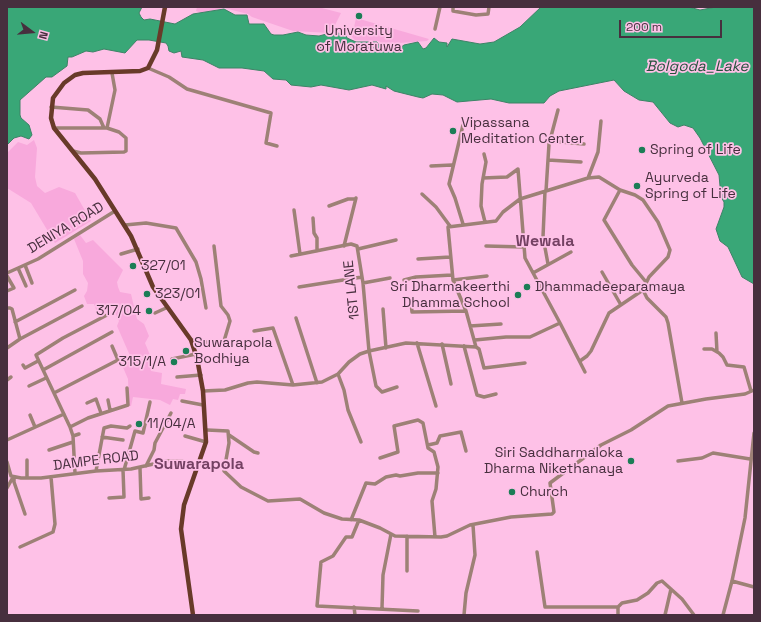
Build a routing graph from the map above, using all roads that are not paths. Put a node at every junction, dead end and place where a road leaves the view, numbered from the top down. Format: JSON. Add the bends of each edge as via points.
{"nodes":[{"id":1,"x":165,"y":7,"type":"edge"},
{"id":2,"x":440,"y":7,"type":"edge"},
{"id":3,"x":453,"y":7,"type":"edge"},
{"id":4,"x":489,"y":7,"type":"edge"},
{"id":5,"x":435,"y":29,"type":"dead end"},
{"id":6,"x":148,"y":68,"type":"junction"},
{"id":7,"x":112,"y":73,"type":"junction"},
{"id":8,"x":51,"y":108,"type":"junction"},
{"id":9,"x":558,"y":110,"type":"dead end"},
{"id":10,"x":601,"y":121,"type":"dead end"},
{"id":11,"x":463,"y":125,"type":"dead end"},
{"id":12,"x":54,"y":128,"type":"junction"},
{"id":13,"x":106,"y":128,"type":"junction"},
{"id":14,"x":549,"y":141,"type":"junction"},
{"id":15,"x":584,"y":144,"type":"dead end"},
{"id":16,"x":277,"y":146,"type":"dead end"},
{"id":17,"x":72,"y":150,"type":"junction"},
{"id":18,"x":484,"y":154,"type":"dead end"},
{"id":19,"x":548,"y":160,"type":"junction"},
{"id":20,"x":581,"y":162,"type":"dead end"},
{"id":21,"x":452,"y":165,"type":"junction"},
{"id":22,"x":431,"y":166,"type":"dead end"},
{"id":23,"x":484,"y":178,"type":"junction"},
{"id":24,"x":588,"y":178,"type":"junction"},
{"id":25,"x":620,"y":190,"type":"junction"},
{"id":26,"x":546,"y":191,"type":"junction"},
{"id":27,"x":422,"y":194,"type":"dead end"},
{"id":28,"x":520,"y":199,"type":"junction"},
{"id":29,"x":329,"y":206,"type":"dead end"},
{"id":30,"x":294,"y":210,"type":"dead end"},
{"id":31,"x":115,"y":211,"type":"junction"},
{"id":32,"x":313,"y":218,"type":"dead end"},
{"id":33,"x":485,"y":222,"type":"junction"},
{"id":34,"x":463,"y":224,"type":"junction"},
{"id":35,"x":125,"y":225,"type":"junction"},
{"id":36,"x":450,"y":226,"type":"junction"},
{"id":37,"x":396,"y":240,"type":"dead end"},
{"id":38,"x":214,"y":246,"type":"dead end"},
{"id":39,"x":344,"y":246,"type":"junction"},
{"id":40,"x":486,"y":246,"type":"dead end"},
{"id":41,"x":524,"y":247,"type":"junction"},
{"id":42,"x":138,"y":249,"type":"junction"},
{"id":43,"x":358,"y":249,"type":"junction"},
{"id":44,"x":317,"y":251,"type":"junction"},
{"id":45,"x":570,"y":252,"type":"dead end"},
{"id":46,"x":121,"y":254,"type":"dead end"},
{"id":47,"x":300,"y":254,"type":"junction"},
{"id":48,"x":291,"y":256,"type":"dead end"},
{"id":49,"x":450,"y":257,"type":"junction"},
{"id":50,"x":418,"y":259,"type":"dead end"},
{"id":51,"x":548,"y":264,"type":"junction"},
{"id":52,"x":25,"y":265,"type":"junction"},
{"id":53,"x":18,"y":268,"type":"junction"},
{"id":54,"x":602,"y":272,"type":"dead end"},
{"id":55,"x":533,"y":273,"type":"junction"},
{"id":56,"x":7,"y":274,"type":"edge"},
{"id":57,"x":487,"y":276,"type":"dead end"},
{"id":58,"x":362,"y":277,"type":"junction"},
{"id":59,"x":390,"y":278,"type":"dead end"},
{"id":60,"x":452,"y":278,"type":"junction"},
{"id":61,"x":404,"y":280,"type":"dead end"},
{"id":62,"x":646,"y":282,"type":"junction"},
{"id":63,"x":363,"y":283,"type":"junction"},
{"id":64,"x":32,"y":284,"type":"dead end"},
{"id":65,"x":26,"y":286,"type":"dead end"},
{"id":66,"x":299,"y":287,"type":"dead end"},
{"id":67,"x":643,"y":290,"type":"junction"},
{"id":68,"x":7,"y":291,"type":"edge"},
{"id":69,"x":73,"y":291,"type":"dead end"},
{"id":70,"x":411,"y":302,"type":"dead end"},
{"id":71,"x":621,"y":305,"type":"junction"},
{"id":72,"x":82,"y":306,"type":"dead end"},
{"id":73,"x":7,"y":308,"type":"edge"},
{"id":74,"x":166,"y":308,"type":"junction"},
{"id":75,"x":206,"y":308,"type":"dead end"},
{"id":76,"x":383,"y":309,"type":"dead end"},
{"id":77,"x":466,"y":311,"type":"junction"},
{"id":78,"x":155,"y":313,"type":"dead end"},
{"id":79,"x":107,"y":315,"type":"dead end"},
{"id":80,"x":296,"y":318,"type":"dead end"},
{"id":81,"x":15,"y":322,"type":"junction"},
{"id":82,"x":560,"y":323,"type":"junction"},
{"id":83,"x":501,"y":324,"type":"dead end"},
{"id":84,"x":470,"y":326,"type":"junction"},
{"id":85,"x":254,"y":331,"type":"dead end"},
{"id":86,"x":112,"y":332,"type":"dead end"},
{"id":87,"x":716,"y":333,"type":"dead end"},
{"id":88,"x":20,"y":339,"type":"junction"},
{"id":89,"x":191,"y":340,"type":"junction"},
{"id":90,"x":475,"y":340,"type":"junction"},
{"id":91,"x":417,"y":343,"type":"junction"},
{"id":92,"x":442,"y":344,"type":"junction"},
{"id":93,"x":112,"y":346,"type":"dead end"},
{"id":94,"x":464,"y":346,"type":"junction"},
{"id":95,"x":476,"y":347,"type":"junction"},
{"id":96,"x":7,"y":348,"type":"edge"},
{"id":97,"x":386,"y":348,"type":"junction"},
{"id":98,"x":704,"y":349,"type":"dead end"},
{"id":99,"x":368,"y":351,"type":"junction"},
{"id":100,"x":717,"y":352,"type":"junction"},
{"id":101,"x":196,"y":354,"type":"junction"},
{"id":102,"x":172,"y":359,"type":"dead end"},
{"id":103,"x":38,"y":361,"type":"junction"},
{"id":104,"x":580,"y":361,"type":"junction"},
{"id":105,"x":525,"y":363,"type":"dead end"},
{"id":106,"x":23,"y":365,"type":"dead end"},
{"id":107,"x":43,"y":370,"type":"junction"},
{"id":108,"x":585,"y":372,"type":"dead end"},
{"id":109,"x":338,"y":374,"type":"junction"},
{"id":110,"x":200,"y":375,"type":"junction"},
{"id":111,"x":177,"y":377,"type":"dead end"},
{"id":112,"x":46,"y":378,"type":"junction"},
{"id":113,"x":317,"y":383,"type":"junction"},
{"id":114,"x":451,"y":384,"type":"dead end"},
{"id":115,"x":29,"y":386,"type":"dead end"},
{"id":116,"x":292,"y":386,"type":"junction"},
{"id":117,"x":397,"y":387,"type":"dead end"},
{"id":118,"x":127,"y":388,"type":"dead end"},
{"id":119,"x":752,"y":390,"type":"edge"},
{"id":120,"x":203,"y":391,"type":"junction"},
{"id":121,"x":54,"y":393,"type":"junction"},
{"id":122,"x":496,"y":394,"type":"dead end"},
{"id":123,"x":108,"y":400,"type":"dead end"},
{"id":124,"x":182,"y":401,"type":"dead end"},
{"id":125,"x":150,"y":402,"type":"dead end"},
{"id":126,"x":87,"y":403,"type":"dead end"},
{"id":127,"x":682,"y":403,"type":"junction"},
{"id":128,"x":204,"y":404,"type":"junction"},
{"id":129,"x":436,"y":406,"type":"dead end"},
{"id":130,"x":110,"y":410,"type":"junction"},
{"id":131,"x":101,"y":413,"type":"junction"},
{"id":132,"x":171,"y":413,"type":"dead end"},
{"id":133,"x":64,"y":414,"type":"junction"},
{"id":134,"x":30,"y":415,"type":"dead end"},
{"id":135,"x":130,"y":426,"type":"dead end"},
{"id":136,"x":35,"y":427,"type":"junction"},
{"id":137,"x":70,"y":427,"type":"junction"},
{"id":138,"x":207,"y":430,"type":"junction"},
{"id":139,"x":79,"y":434,"type":"dead end"},
{"id":140,"x":229,"y":435,"type":"junction"},
{"id":141,"x":73,"y":436,"type":"junction"},
{"id":142,"x":185,"y":436,"type":"dead end"},
{"id":143,"x":754,"y":436,"type":"edge"},
{"id":144,"x":102,"y":437,"type":"junction"},
{"id":145,"x":7,"y":440,"type":"edge"},
{"id":146,"x":122,"y":440,"type":"dead end"},
{"id":147,"x":73,"y":442,"type":"junction"},
{"id":148,"x":206,"y":442,"type":"junction"},
{"id":149,"x":361,"y":442,"type":"dead end"},
{"id":150,"x":428,"y":445,"type":"junction"},
{"id":151,"x":49,"y":450,"type":"dead end"},
{"id":152,"x":466,"y":451,"type":"dead end"},
{"id":153,"x":258,"y":453,"type":"dead end"},
{"id":154,"x":380,"y":458,"type":"dead end"},
{"id":155,"x":750,"y":459,"type":"junction"},
{"id":156,"x":27,"y":460,"type":"dead end"},
{"id":157,"x":678,"y":461,"type":"dead end"},
{"id":158,"x":7,"y":462,"type":"edge"},
{"id":159,"x":146,"y":466,"type":"junction"},
{"id":160,"x":199,"y":466,"type":"junction"},
{"id":161,"x":140,"y":468,"type":"junction"},
{"id":162,"x":124,"y":470,"type":"junction"},
{"id":163,"x":96,"y":471,"type":"junction"},
{"id":164,"x":75,"y":473,"type":"junction"},
{"id":165,"x":438,"y":473,"type":"junction"},
{"id":166,"x":51,"y":477,"type":"junction"},
{"id":167,"x":13,"y":478,"type":"junction"},
{"id":168,"x":27,"y":478,"type":"junction"},
{"id":169,"x":7,"y":488,"type":"edge"},
{"id":170,"x":109,"y":498,"type":"dead end"},
{"id":171,"x":149,"y":498,"type":"dead end"},
{"id":172,"x":25,"y":514,"type":"dead end"},
{"id":173,"x":351,"y":520,"type":"junction"},
{"id":174,"x":358,"y":520,"type":"junction"},
{"id":175,"x":474,"y":525,"type":"junction"},
{"id":176,"x":391,"y":534,"type":"junction"},
{"id":177,"x":407,"y":536,"type":"junction"},
{"id":178,"x":435,"y":537,"type":"junction"},
{"id":179,"x":20,"y":547,"type":"dead end"},
{"id":180,"x":537,"y":552,"type":"dead end"},
{"id":181,"x":407,"y":571,"type":"dead end"},
{"id":182,"x":732,"y":581,"type":"junction"},
{"id":183,"x":754,"y":587,"type":"edge"},
{"id":184,"x":671,"y":589,"type":"junction"},
{"id":185,"x":618,"y":606,"type":"junction"},
{"id":186,"x":354,"y":607,"type":"junction"},
{"id":187,"x":382,"y":608,"type":"junction"},
{"id":188,"x":418,"y":610,"type":"dead end"},
{"id":189,"x":193,"y":615,"type":"edge"},
{"id":190,"x":354,"y":615,"type":"edge"},
{"id":191,"x":464,"y":615,"type":"edge"},
{"id":192,"x":618,"y":615,"type":"edge"},
{"id":193,"x":665,"y":615,"type":"edge"},
{"id":194,"x":694,"y":615,"type":"edge"},
{"id":195,"x":723,"y":615,"type":"edge"}],
"edges":[{"from":1,"to":6,"type":"main road","via":[[157,50]]},
{"from":2,"to":5,"type":"street"},
{"from":3,"to":4,"type":"street","via":[[453,11],[476,15],[488,14]]},
{"from":6,"to":7,"type":"main road"},
{"from":6,"to":16,"type":"street","via":[[169,77],[187,89],[271,113],[266,142]]},
{"from":7,"to":8,"type":"main road","via":[[83,73],[69,78],[58,89]]},
{"from":7,"to":13,"type":"street","via":[[115,90]]},
{"from":8,"to":12,"type":"main road"},
{"from":8,"to":13,"type":"street","via":[[88,110],[100,119]]},
{"from":9,"to":14,"type":"street"},
{"from":10,"to":24,"type":"street","via":[[598,152]]},
{"from":11,"to":21,"type":"street"},
{"from":12,"to":13,"type":"street"},
{"from":12,"to":17,"type":"main road"},
{"from":13,"to":17,"type":"street","via":[[119,132],[126,138],[126,151],[81,153]]},
{"from":14,"to":15,"type":"street"},
{"from":14,"to":19,"type":"street"},
{"from":17,"to":31,"type":"main road","via":[[95,179]]},
{"from":18,"to":23,"type":"street"},
{"from":19,"to":20,"type":"street"},
{"from":19,"to":26,"type":"street"},
{"from":21,"to":22,"type":"street"},
{"from":21,"to":34,"type":"street","via":[[449,184]]},
{"from":23,"to":28,"type":"street","via":[[507,177],[518,169]]},
{"from":23,"to":33,"type":"street","via":[[481,206]]},
{"from":24,"to":25,"type":"street","via":[[599,177]]},
{"from":24,"to":26,"type":"street"},
{"from":25,"to":62,"type":"street","via":[[604,220],[632,265]]},
{"from":25,"to":62,"type":"street","via":[[639,197],[651,211],[670,250]]},
{"from":26,"to":28,"type":"street"},
{"from":26,"to":51,"type":"street","via":[[543,237]]},
{"from":27,"to":36,"type":"street"},
{"from":28,"to":33,"type":"street","via":[[496,221]]},
{"from":28,"to":41,"type":"street"},
{"from":29,"to":39,"type":"street","via":[[348,199],[356,199]]},
{"from":30,"to":47,"type":"street"},
{"from":31,"to":35,"type":"main road"},
{"from":31,"to":52,"type":"street","name":"DENIYA ROAD"},
{"from":32,"to":44,"type":"street"},
{"from":33,"to":34,"type":"street"},
{"from":34,"to":36,"type":"street"},
{"from":35,"to":42,"type":"main road"},
{"from":35,"to":75,"type":"street","via":[[146,223],[176,228],[196,262]]},
{"from":36,"to":49,"type":"street","via":[[447,229]]},
{"from":37,"to":43,"type":"street"},
{"from":38,"to":89,"type":"street","via":[[222,306],[230,321],[221,344]]},
{"from":39,"to":43,"type":"street","name":"1ST LANE","via":[[354,244]]},
{"from":39,"to":44,"type":"street","name":"1ST LANE"},
{"from":40,"to":41,"type":"street"},
{"from":41,"to":55,"type":"street","via":[[525,258]]},
{"from":42,"to":46,"type":"street"},
{"from":42,"to":74,"type":"main road","via":[[149,279]]},
{"from":43,"to":58,"type":"street","name":"1ST LANE"},
{"from":44,"to":47,"type":"street","name":"1ST LANE"},
{"from":45,"to":51,"type":"street"},
{"from":47,"to":48,"type":"street","name":"1ST LANE"},
{"from":49,"to":50,"type":"street"},
{"from":49,"to":60,"type":"street"},
{"from":51,"to":55,"type":"street"},
{"from":52,"to":53,"type":"street","name":"DENIYA ROAD"},
{"from":52,"to":64,"type":"street"},
{"from":53,"to":56,"type":"street","name":"DENIYA ROAD"},
{"from":53,"to":65,"type":"street"},
{"from":54,"to":71,"type":"street"},
{"from":55,"to":82,"type":"street"},
{"from":56,"to":68,"type":"street","via":[[14,288]]},
{"from":57,"to":60,"type":"street"},
{"from":58,"to":63,"type":"street","name":"1ST LANE"},
{"from":58,"to":66,"type":"street"},
{"from":59,"to":63,"type":"street"},
{"from":60,"to":61,"type":"street","via":[[416,277]]},
{"from":60,"to":77,"type":"street"},
{"from":62,"to":67,"type":"street"},
{"from":63,"to":99,"type":"street","name":"1ST LANE"},
{"from":67,"to":71,"type":"street"},
{"from":67,"to":127,"type":"street","via":[[647,298],[666,317]]},
{"from":69,"to":81,"type":"street"},
{"from":70,"to":77,"type":"street","via":[[412,312]]},
{"from":71,"to":104,"type":"street","via":[[609,313],[591,351]]},
{"from":72,"to":88,"type":"street"},
{"from":73,"to":81,"type":"street","via":[[12,309]]},
{"from":74,"to":78,"type":"street"},
{"from":74,"to":89,"type":"main road"},
{"from":76,"to":97,"type":"street"},
{"from":77,"to":84,"type":"street"},
{"from":79,"to":103,"type":"street","via":[[37,353]]},
{"from":80,"to":113,"type":"street"},
{"from":81,"to":88,"type":"street"},
{"from":82,"to":90,"type":"street","via":[[530,337]]},
{"from":82,"to":104,"type":"street"},
{"from":83,"to":84,"type":"street"},
{"from":84,"to":90,"type":"street"},
{"from":85,"to":116,"type":"street","via":[[273,328]]},
{"from":86,"to":107,"type":"street"},
{"from":87,"to":100,"type":"street"},
{"from":88,"to":96,"type":"street"},
{"from":89,"to":101,"type":"main road"},
{"from":90,"to":95,"type":"street"},
{"from":91,"to":92,"type":"street"},
{"from":91,"to":97,"type":"street"},
{"from":91,"to":129,"type":"street"},
{"from":92,"to":94,"type":"street"},
{"from":92,"to":114,"type":"street"},
{"from":93,"to":121,"type":"street","via":[[118,360]]},
{"from":94,"to":95,"type":"street"},
{"from":94,"to":122,"type":"street","via":[[477,395],[484,397]]},
{"from":95,"to":105,"type":"street","via":[[480,351],[484,368]]},
{"from":97,"to":99,"type":"street"},
{"from":98,"to":100,"type":"street"},
{"from":99,"to":109,"type":"street","via":[[348,362]]},
{"from":99,"to":117,"type":"street","name":"1ST LANE","via":[[379,390],[382,392]]},
{"from":100,"to":119,"type":"street","via":[[727,365],[746,368]]},
{"from":101,"to":102,"type":"street"},
{"from":101,"to":110,"type":"main road"},
{"from":103,"to":106,"type":"street","via":[[25,368]]},
{"from":103,"to":107,"type":"street"},
{"from":104,"to":108,"type":"street"},
{"from":107,"to":112,"type":"street"},
{"from":109,"to":113,"type":"street"},
{"from":109,"to":149,"type":"street","via":[[348,410]]},
{"from":110,"to":111,"type":"street"},
{"from":110,"to":120,"type":"main road"},
{"from":112,"to":115,"type":"street"},
{"from":112,"to":121,"type":"street"},
{"from":113,"to":116,"type":"street"},
{"from":116,"to":120,"type":"street","via":[[257,382],[225,390]]},
{"from":118,"to":130,"type":"street","via":[[128,405]]},
{"from":119,"to":127,"type":"street","via":[[745,394]]},
{"from":120,"to":128,"type":"main road"},
{"from":121,"to":133,"type":"street"},
{"from":123,"to":130,"type":"street"},
{"from":124,"to":128,"type":"street"},
{"from":125,"to":162,"type":"street","via":[[143,433],[135,431]]},
{"from":126,"to":131,"type":"street","via":[[96,400]]},
{"from":127,"to":175,"type":"street","via":[[660,410],[639,425],[601,445],[550,483],[554,512],[552,514],[511,517]]},
{"from":128,"to":138,"type":"main road"},
{"from":130,"to":131,"type":"street"},
{"from":131,"to":137,"type":"street"},
{"from":132,"to":159,"type":"street"},
{"from":133,"to":136,"type":"street"},
{"from":133,"to":137,"type":"street"},
{"from":134,"to":136,"type":"street"},
{"from":135,"to":144,"type":"street","via":[[107,426]]},
{"from":136,"to":145,"type":"street"},
{"from":137,"to":141,"type":"street"},
{"from":138,"to":140,"type":"street","via":[[228,431]]},
{"from":138,"to":148,"type":"main road"},
{"from":139,"to":141,"type":"street"},
{"from":140,"to":153,"type":"street"},
{"from":140,"to":173,"type":"street","via":[[224,471],[241,487],[268,501],[300,499],[324,513]]},
{"from":141,"to":147,"type":"street"},
{"from":142,"to":148,"type":"street"},
{"from":143,"to":155,"type":"street"},
{"from":144,"to":146,"type":"street"},
{"from":144,"to":163,"type":"street"},
{"from":147,"to":151,"type":"street"},
{"from":147,"to":164,"type":"street"},
{"from":148,"to":160,"type":"main road"},
{"from":150,"to":152,"type":"street","via":[[438,442],[440,436],[461,432]]},
{"from":150,"to":154,"type":"street","via":[[421,421],[406,422],[393,428],[398,452]]},
{"from":150,"to":165,"type":"street","via":[[434,452]]},
{"from":155,"to":157,"type":"street","via":[[713,453],[699,459]]},
{"from":155,"to":182,"type":"street","via":[[749,491]]},
{"from":156,"to":168,"type":"street"},
{"from":158,"to":167,"type":"street"},
{"from":159,"to":160,"type":"street","name":"DAMPE ROAD","via":[[173,461]]},
{"from":159,"to":161,"type":"street","name":"DAMPE ROAD"},
{"from":160,"to":189,"type":"main road","via":[[184,505],[182,522],[182,543]]},
{"from":161,"to":162,"type":"street","name":"DAMPE ROAD"},
{"from":161,"to":171,"type":"street","via":[[141,499]]},
{"from":162,"to":163,"type":"street","name":"DAMPE ROAD"},
{"from":162,"to":170,"type":"street","via":[[124,497]]},
{"from":163,"to":164,"type":"street","name":"DAMPE ROAD"},
{"from":164,"to":166,"type":"street","name":"DAMPE ROAD"},
{"from":165,"to":173,"type":"street","via":[[396,475],[386,477],[375,484],[366,483]]},
{"from":165,"to":178,"type":"street","via":[[432,501]]},
{"from":166,"to":168,"type":"street","name":"DAMPE ROAD"},
{"from":166,"to":179,"type":"street","via":[[55,524],[53,532]]},
{"from":167,"to":168,"type":"street","name":"DAMPE ROAD"},
{"from":167,"to":169,"type":"street"},
{"from":167,"to":172,"type":"street"},
{"from":173,"to":174,"type":"street"},
{"from":174,"to":176,"type":"street"},
{"from":174,"to":186,"type":"street","via":[[352,537],[346,537],[332,556],[321,562],[317,606]]},
{"from":175,"to":178,"type":"street","via":[[447,536]]},
{"from":175,"to":191,"type":"street","via":[[475,555]]},
{"from":176,"to":177,"type":"street"},
{"from":176,"to":187,"type":"street","via":[[383,575]]},
{"from":177,"to":178,"type":"street"},
{"from":177,"to":181,"type":"street"},
{"from":180,"to":185,"type":"street","via":[[545,607]]},
{"from":182,"to":183,"type":"street"},
{"from":182,"to":195,"type":"street"},
{"from":184,"to":185,"type":"street","via":[[660,581],[637,600]]},
{"from":184,"to":193,"type":"street"},
{"from":184,"to":194,"type":"street"},
{"from":185,"to":192,"type":"street"},
{"from":186,"to":187,"type":"street"},
{"from":186,"to":190,"type":"street"},
{"from":187,"to":188,"type":"street"}]}
